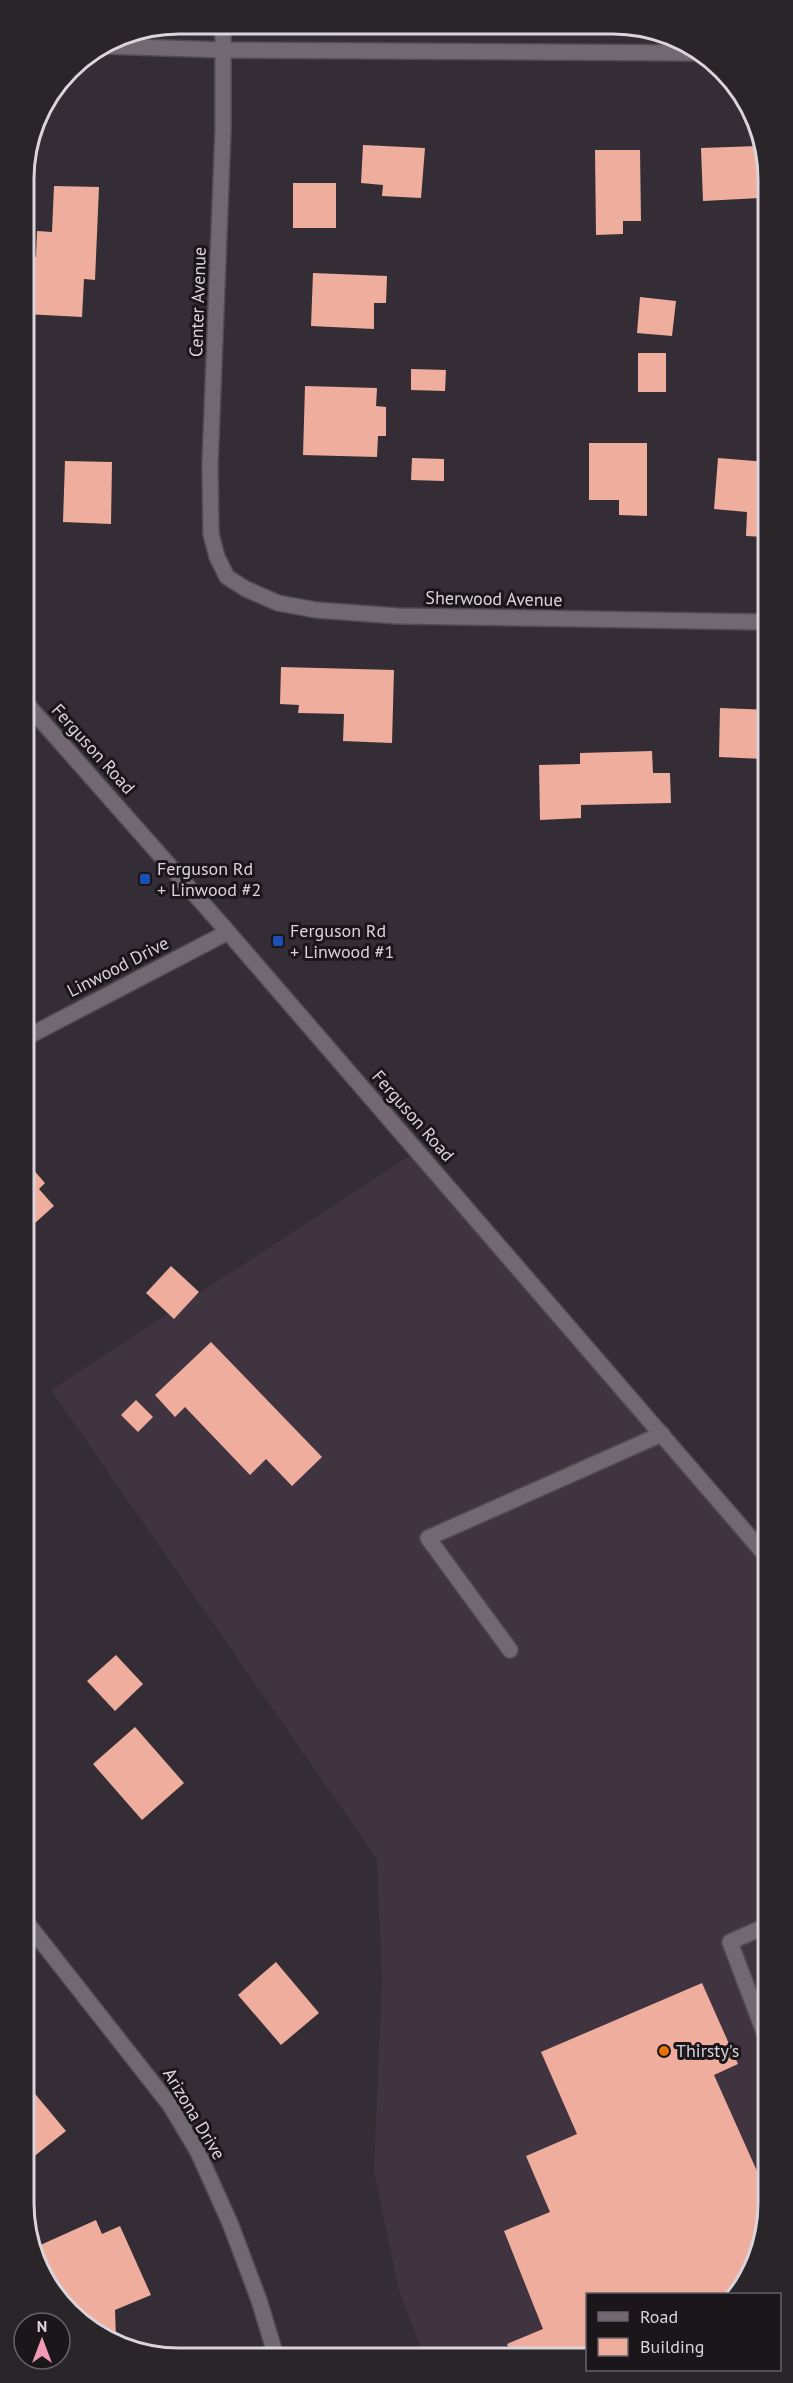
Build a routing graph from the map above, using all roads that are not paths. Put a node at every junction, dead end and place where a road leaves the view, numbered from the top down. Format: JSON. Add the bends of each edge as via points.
{"nodes":[{"id":1,"x":223,"y":35,"type":"edge"},
{"id":2,"x":122,"y":47,"type":"edge"},
{"id":3,"x":224,"y":50,"type":"junction"},
{"id":4,"x":684,"y":53,"type":"edge"},
{"id":5,"x":227,"y":578,"type":"joint"},
{"id":6,"x":758,"y":622,"type":"edge"},
{"id":7,"x":35,"y":713,"type":"edge"},
{"id":8,"x":228,"y":932,"type":"junction"},
{"id":9,"x":35,"y":1034,"type":"edge"},
{"id":10,"x":662,"y":1434,"type":"junction"},
{"id":11,"x":758,"y":1546,"type":"edge"},
{"id":12,"x":510,"y":1650,"type":"dead end"},
{"id":13,"x":758,"y":1929,"type":"edge"},
{"id":14,"x":34,"y":1932,"type":"edge"},
{"id":15,"x":758,"y":2016,"type":"edge"},
{"id":16,"x":274,"y":2348,"type":"edge"}],
"edges":[{"from":1,"to":3,"type":"street","name":"Center Avenue"},
{"from":2,"to":3,"type":"street"},
{"from":3,"to":4,"type":"street"},
{"from":3,"to":5,"type":"street","name":"Center Avenue","via":[[210,465],[211,534]]},
{"from":5,"to":6,"type":"street","name":"Sherwood Avenue","via":[[278,603],[316,610],[398,616]]},
{"from":7,"to":8,"type":"street","name":"Ferguson Road"},
{"from":8,"to":9,"type":"street","name":"Linwood Drive"},
{"from":8,"to":10,"type":"street","name":"Ferguson Road"},
{"from":10,"to":11,"type":"street","name":"Ferguson Road"},
{"from":10,"to":12,"type":"street","via":[[428,1538]]},
{"from":13,"to":15,"type":"street","via":[[730,1942]]},
{"from":14,"to":16,"type":"street","name":"Arizona Drive","via":[[170,2105],[198,2152],[230,2223]]}]}
